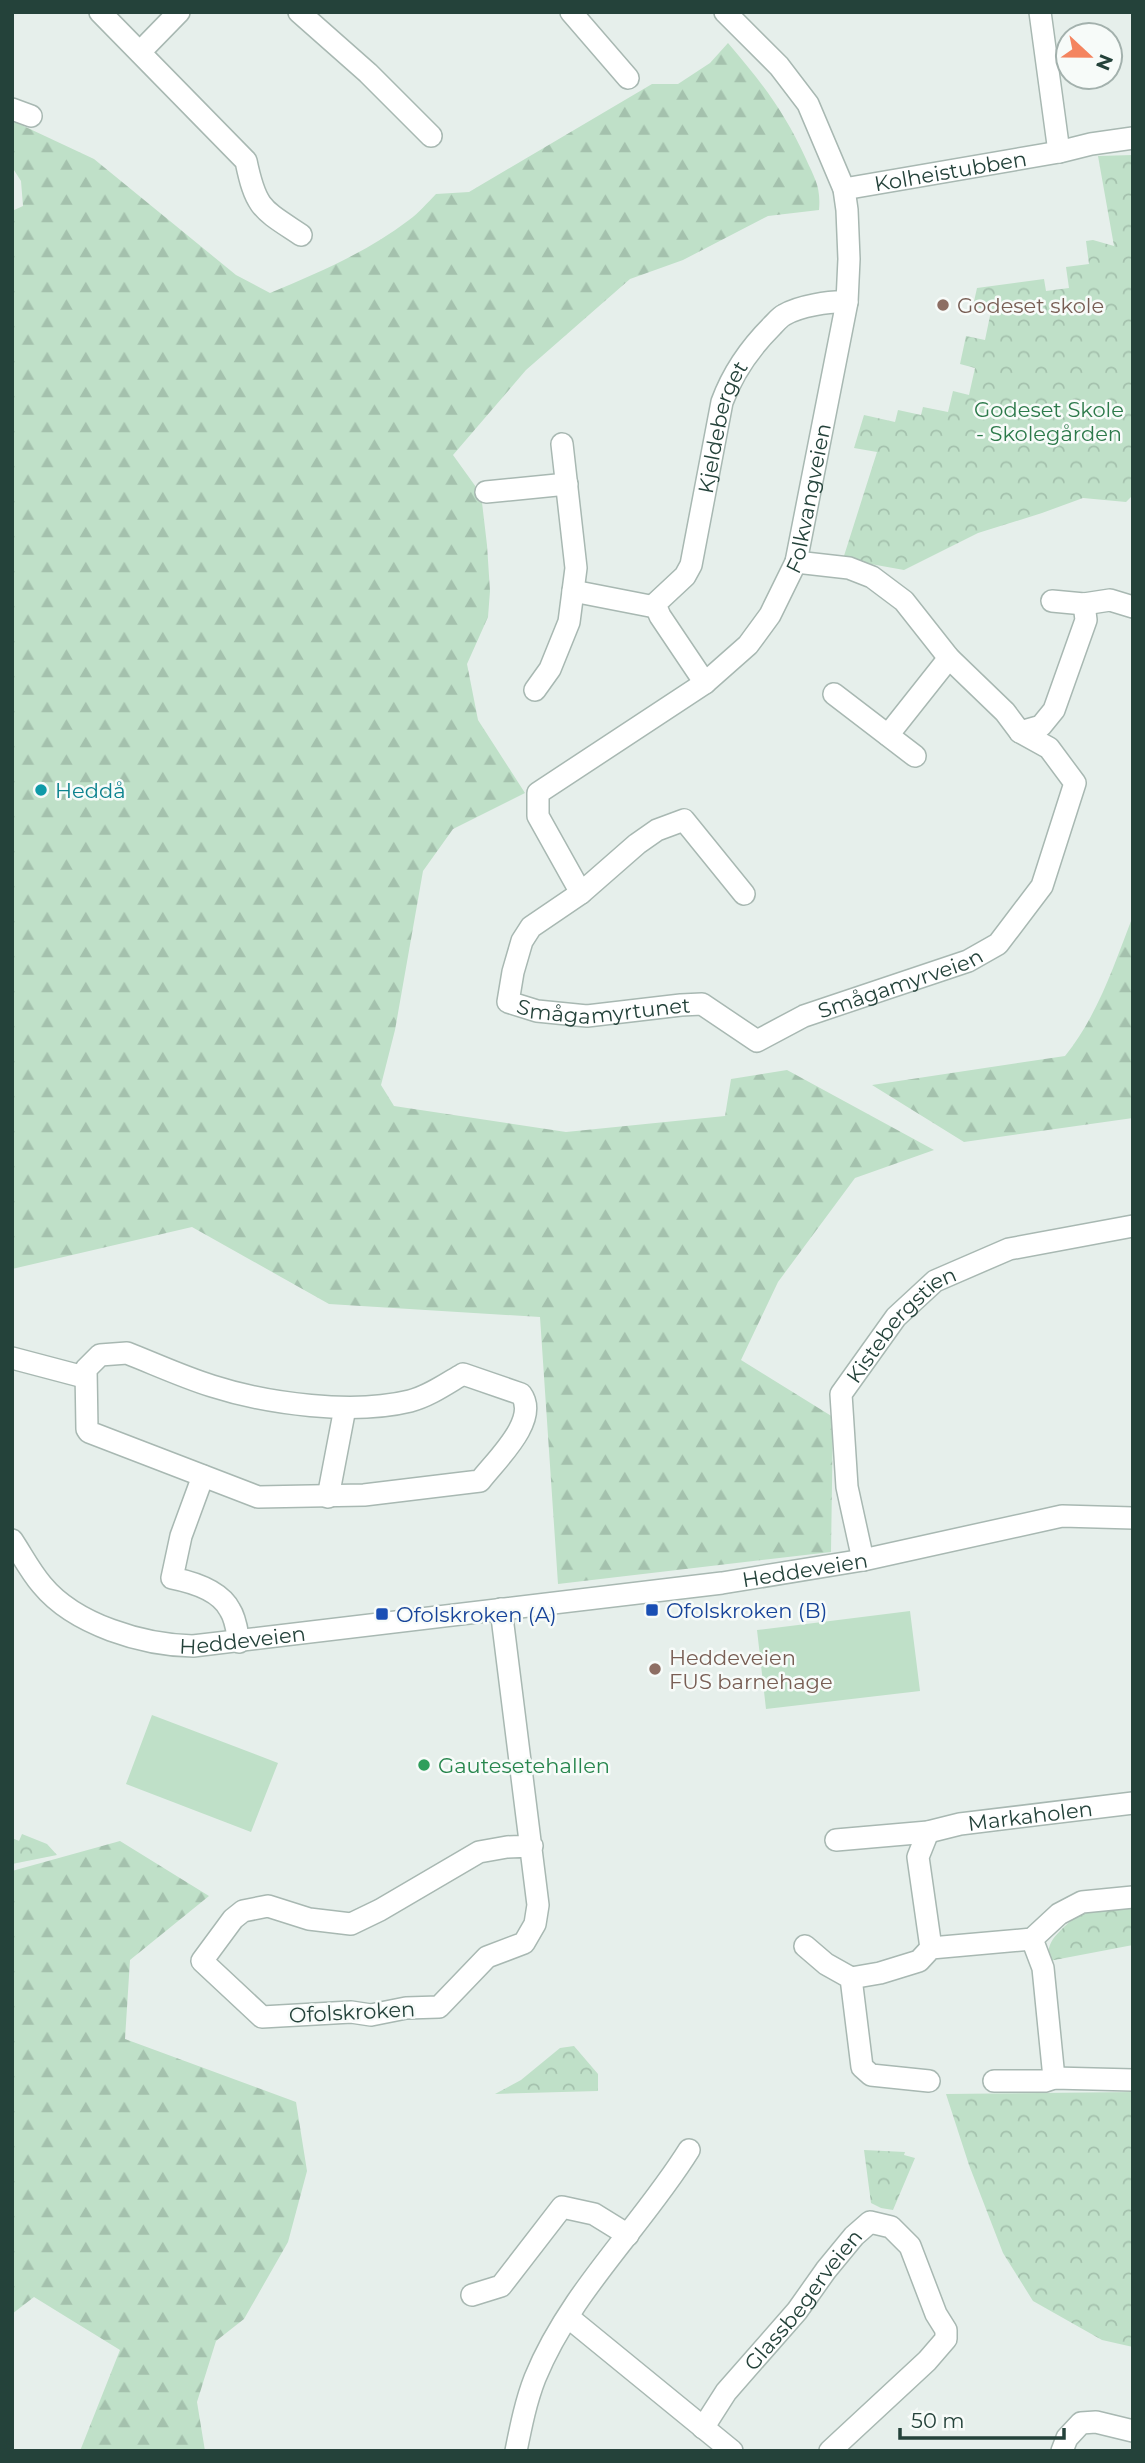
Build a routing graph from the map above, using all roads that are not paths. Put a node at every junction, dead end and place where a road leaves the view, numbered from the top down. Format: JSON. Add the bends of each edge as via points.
{"nodes":[{"id":1,"x":100,"y":12,"type":"edge"},
{"id":2,"x":179,"y":12,"type":"edge"},
{"id":3,"x":299,"y":12,"type":"edge"},
{"id":4,"x":571,"y":12,"type":"edge"},
{"id":5,"x":725,"y":12,"type":"edge"},
{"id":6,"x":1040,"y":12,"type":"edge"},
{"id":7,"x":140,"y":52,"type":"junction"},
{"id":8,"x":628,"y":78,"type":"dead end"},
{"id":9,"x":431,"y":136,"type":"dead end"},
{"id":10,"x":1124,"y":139,"type":"edge"},
{"id":11,"x":1059,"y":152,"type":"junction"},
{"id":12,"x":844,"y":189,"type":"junction"},
{"id":13,"x":301,"y":235,"type":"dead end"},
{"id":14,"x":847,"y":302,"type":"junction"},
{"id":15,"x":562,"y":444,"type":"dead end"},
{"id":16,"x":567,"y":484,"type":"junction"},
{"id":17,"x":486,"y":492,"type":"dead end"},
{"id":18,"x":796,"y":562,"type":"junction"},
{"id":19,"x":573,"y":591,"type":"junction"},
{"id":20,"x":1052,"y":601,"type":"dead end"},
{"id":21,"x":1084,"y":604,"type":"junction"},
{"id":22,"x":655,"y":607,"type":"junction"},
{"id":23,"x":1133,"y":607,"type":"edge"},
{"id":24,"x":949,"y":657,"type":"junction"},
{"id":25,"x":705,"y":683,"type":"junction"},
{"id":26,"x":535,"y":690,"type":"dead end"},
{"id":27,"x":834,"y":694,"type":"dead end"},
{"id":28,"x":1020,"y":732,"type":"junction"},
{"id":29,"x":888,"y":735,"type":"junction"},
{"id":30,"x":915,"y":757,"type":"dead end"},
{"id":31,"x":581,"y":893,"type":"junction"},
{"id":32,"x":744,"y":894,"type":"dead end"},
{"id":33,"x":757,"y":1041,"type":"joint"},
{"id":34,"x":1133,"y":1226,"type":"edge"},
{"id":35,"x":12,"y":1358,"type":"edge"},
{"id":36,"x":84,"y":1377,"type":"junction"},
{"id":37,"x":345,"y":1408,"type":"junction"},
{"id":38,"x":203,"y":1476,"type":"junction"},
{"id":39,"x":328,"y":1497,"type":"junction"},
{"id":40,"x":1133,"y":1518,"type":"edge"},
{"id":41,"x":12,"y":1540,"type":"edge"},
{"id":42,"x":863,"y":1560,"type":"junction"},
{"id":43,"x":501,"y":1609,"type":"junction"},
{"id":44,"x":239,"y":1642,"type":"junction"},
{"id":45,"x":1133,"y":1802,"type":"edge"},
{"id":46,"x":928,"y":1832,"type":"junction"},
{"id":47,"x":836,"y":1840,"type":"dead end"},
{"id":48,"x":532,"y":1846,"type":"junction"},
{"id":49,"x":1133,"y":1897,"type":"edge"},
{"id":50,"x":1032,"y":1939,"type":"junction"},
{"id":51,"x":805,"y":1946,"type":"dead end"},
{"id":52,"x":931,"y":1948,"type":"junction"},
{"id":53,"x":851,"y":1978,"type":"junction"},
{"id":54,"x":1054,"y":2078,"type":"junction"},
{"id":55,"x":1133,"y":2080,"type":"edge"},
{"id":56,"x":929,"y":2081,"type":"dead end"},
{"id":57,"x":994,"y":2081,"type":"dead end"},
{"id":58,"x":689,"y":2150,"type":"dead end"},
{"id":59,"x":628,"y":2235,"type":"junction"},
{"id":60,"x":472,"y":2295,"type":"dead end"},
{"id":61,"x":568,"y":2317,"type":"junction"},
{"id":62,"x":703,"y":2428,"type":"junction"},
{"id":63,"x":1133,"y":2431,"type":"edge"},
{"id":64,"x":516,"y":2451,"type":"edge"},
{"id":65,"x":732,"y":2451,"type":"edge"},
{"id":66,"x":830,"y":2451,"type":"edge"},
{"id":67,"x":1062,"y":2451,"type":"edge"}],
"edges":[{"from":1,"to":7,"type":"street"},
{"from":2,"to":7,"type":"street"},
{"from":3,"to":9,"type":"street"},
{"from":4,"to":8,"type":"street"},
{"from":5,"to":12,"type":"street","name":"Folkvangveien","via":[[779,66],[808,104]]},
{"from":6,"to":11,"type":"street"},
{"from":7,"to":13,"type":"street","via":[[246,161],[261,206]]},
{"from":10,"to":11,"type":"street","name":"Kolheistubben"},
{"from":11,"to":12,"type":"street","name":"Kolheistubben"},
{"from":12,"to":14,"type":"street","name":"Folkvangveien"},
{"from":14,"to":18,"type":"street","name":"Folkvangveien"},
{"from":14,"to":22,"type":"street","name":"Kjeldeberget","via":[[783,315],[754,344],[730,380],[691,565]]},
{"from":15,"to":16,"type":"street"},
{"from":16,"to":17,"type":"street"},
{"from":16,"to":19,"type":"street","via":[[576,568]]},
{"from":18,"to":24,"type":"street","name":"Smågamyrveien","via":[[849,568],[872,576],[904,601]]},
{"from":18,"to":25,"type":"street","name":"Folkvangveien","via":[[770,615],[748,645]]},
{"from":19,"to":22,"type":"street"},
{"from":19,"to":26,"type":"street","via":[[569,622],[551,669]]},
{"from":20,"to":21,"type":"street"},
{"from":21,"to":23,"type":"street","via":[[1110,600]]},
{"from":21,"to":28,"type":"street","via":[[1086,620],[1054,710],[1041,726]]},
{"from":22,"to":25,"type":"street"},
{"from":24,"to":28,"type":"street","name":"Smågamyrveien"},
{"from":24,"to":29,"type":"street"},
{"from":25,"to":31,"type":"street","name":"Folkvangveien","via":[[538,793],[538,816]]},
{"from":27,"to":29,"type":"street"},
{"from":28,"to":33,"type":"street","name":"Smågamyrveien","via":[[1049,748],[1075,783],[1042,886],[998,944],[968,961],[804,1016]]},
{"from":29,"to":30,"type":"street"},
{"from":31,"to":32,"type":"street","name":"Smågamyrtunet","via":[[657,830],[684,821]]},
{"from":31,"to":33,"type":"street","name":"Smågamyrtunet","via":[[531,927],[522,941],[508,1002],[537,1011],[587,1016],[702,1004]]},
{"from":34,"to":42,"type":"street","name":"Kistebergstien","via":[[1009,1249],[935,1281],[896,1317],[841,1394],[847,1488]]},
{"from":35,"to":36,"type":"street"},
{"from":36,"to":37,"type":"street","via":[[100,1355],[127,1353],[213,1387]]},
{"from":36,"to":38,"type":"street","via":[[89,1432]]},
{"from":37,"to":39,"type":"street"},
{"from":37,"to":39,"type":"street","via":[[408,1401],[463,1374],[526,1399],[518,1433],[480,1481]]},
{"from":38,"to":39,"type":"street","via":[[258,1497]]},
{"from":38,"to":44,"type":"street","via":[[181,1536],[172,1578],[222,1599],[230,1608]]},
{"from":40,"to":42,"type":"street","name":"Heddeveien","via":[[1062,1516]]},
{"from":41,"to":44,"type":"street","name":"Heddeveien","via":[[43,1587],[84,1618],[126,1636],[171,1646]]},
{"from":42,"to":43,"type":"street","name":"Heddeveien","via":[[722,1583]]},
{"from":43,"to":44,"type":"street","name":"Heddeveien"},
{"from":43,"to":48,"type":"street","name":"Ofolskroken"},
{"from":45,"to":46,"type":"street","name":"Markaholen"},
{"from":46,"to":47,"type":"street","name":"Markaholen"},
{"from":46,"to":52,"type":"street","via":[[918,1857]]},
{"from":48,"to":48,"type":"street","name":"Ofolskroken","via":[[479,1853],[351,1924],[309,1919],[268,1906],[243,1911],[202,1961],[262,2017],[371,2015],[439,2007],[487,1957],[524,1943],[531,1935],[538,1905]]},
{"from":49,"to":50,"type":"street","via":[[1082,1902],[1059,1914]]},
{"from":50,"to":52,"type":"street"},
{"from":50,"to":54,"type":"street","via":[[1043,1968]]},
{"from":51,"to":53,"type":"street"},
{"from":52,"to":53,"type":"street","via":[[919,1961]]},
{"from":53,"to":56,"type":"street","via":[[862,2067],[871,2076]]},
{"from":54,"to":55,"type":"street"},
{"from":54,"to":57,"type":"street"},
{"from":58,"to":59,"type":"street"},
{"from":59,"to":60,"type":"street","via":[[594,2214],[562,2207],[501,2286]]},
{"from":59,"to":61,"type":"street"},
{"from":61,"to":62,"type":"street"},
{"from":61,"to":64,"type":"street","via":[[535,2379]]},
{"from":62,"to":65,"type":"street"},
{"from":62,"to":66,"type":"street","name":"Glassbegerveien","via":[[726,2392],[870,2222],[891,2227],[910,2246],[947,2334],[927,2361]]},
{"from":63,"to":67,"type":"street","via":[[1082,2423],[1066,2438]]}]}
